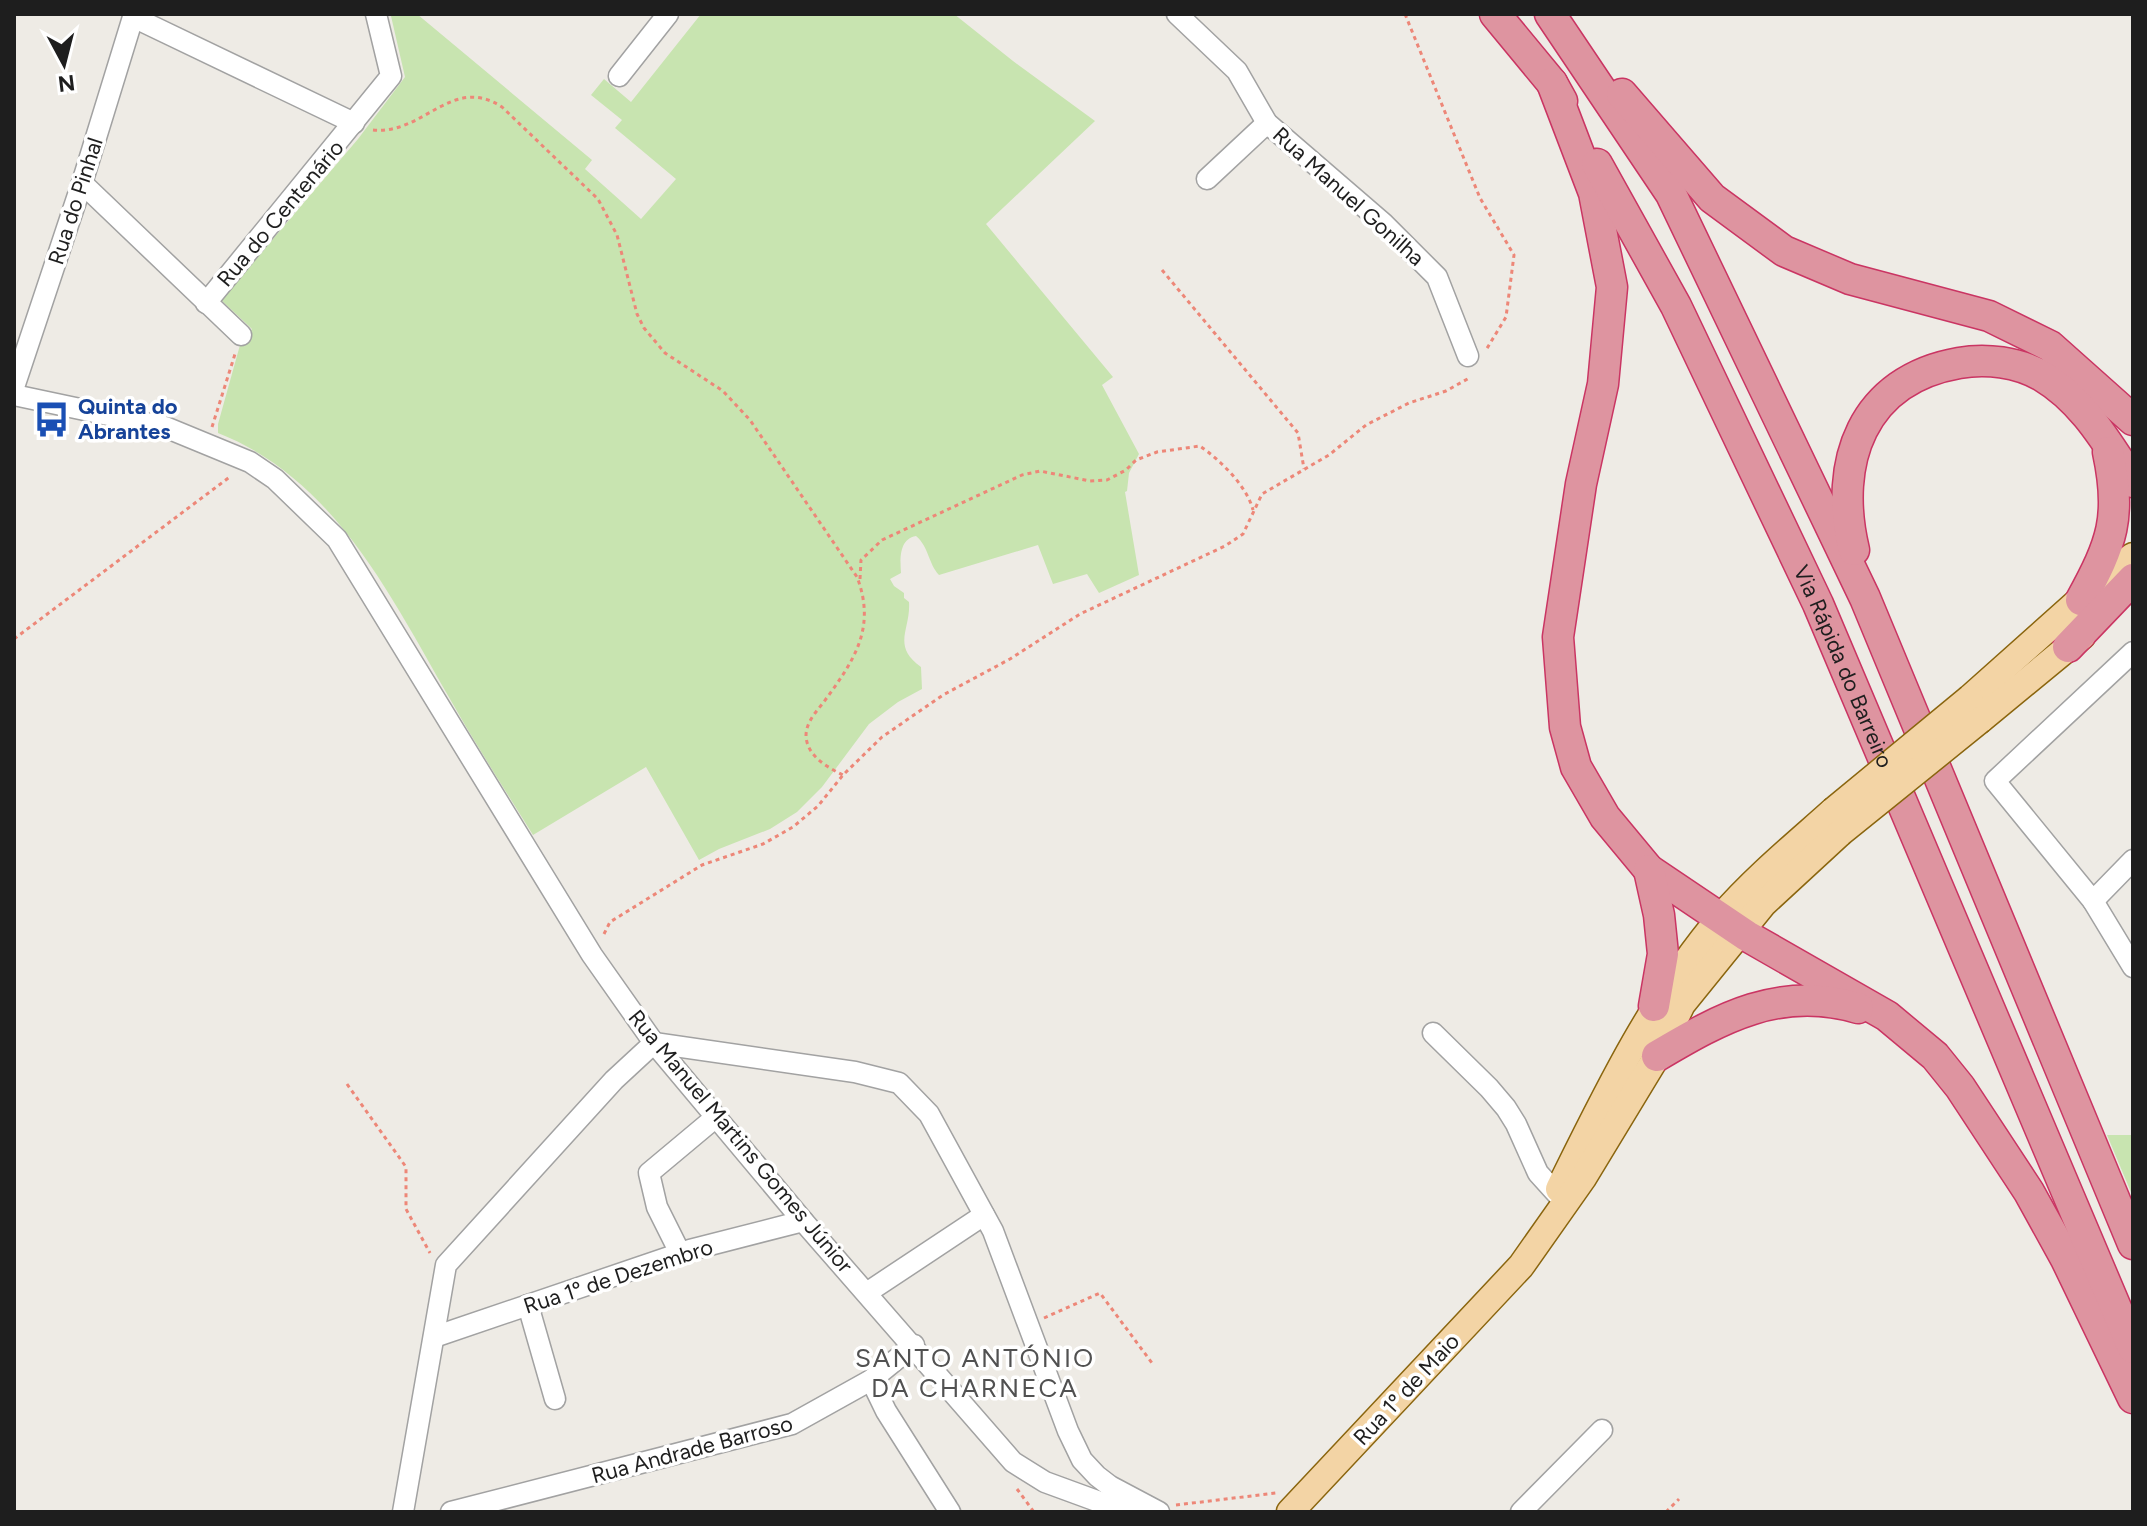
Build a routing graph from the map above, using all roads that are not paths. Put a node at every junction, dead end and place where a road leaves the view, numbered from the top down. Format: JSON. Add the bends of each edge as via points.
{"nodes":[{"id":1,"x":376,"y":14,"type":"edge"},
{"id":2,"x":668,"y":14,"type":"edge"},
{"id":3,"x":1177,"y":14,"type":"edge"},
{"id":4,"x":1495,"y":14,"type":"edge"},
{"id":5,"x":1552,"y":14,"type":"edge"},
{"id":6,"x":133,"y":16,"type":"edge"},
{"id":7,"x":619,"y":76,"type":"dead end"},
{"id":8,"x":1552,"y":83,"type":"junction"},
{"id":9,"x":354,"y":123,"type":"junction"},
{"id":10,"x":1267,"y":123,"type":"junction"},
{"id":11,"x":1207,"y":179,"type":"dead end"},
{"id":12,"x":82,"y":183,"type":"junction"},
{"id":13,"x":206,"y":303,"type":"junction"},
{"id":14,"x":241,"y":335,"type":"road end"},
{"id":15,"x":1476,"y":361,"type":"road end"},
{"id":16,"x":14,"y":387,"type":"edge"},
{"id":17,"x":14,"y":395,"type":"edge"},
{"id":18,"x":2131,"y":421,"type":"edge"},
{"id":19,"x":2106,"y":442,"type":"junction"},
{"id":20,"x":2133,"y":482,"type":"edge"},
{"id":21,"x":2133,"y":556,"type":"edge"},
{"id":22,"x":2133,"y":579,"type":"edge"},
{"id":23,"x":2133,"y":595,"type":"edge"},
{"id":24,"x":1865,"y":598,"type":"junction"},
{"id":25,"x":2081,"y":600,"type":"junction"},
{"id":26,"x":2068,"y":647,"type":"junction"},
{"id":27,"x":2133,"y":652,"type":"edge"},
{"id":28,"x":1975,"y":709,"type":"junction"},
{"id":29,"x":2133,"y":860,"type":"edge"},
{"id":30,"x":1649,"y":870,"type":"junction"},
{"id":31,"x":2093,"y":901,"type":"junction"},
{"id":32,"x":1730,"y":924,"type":"junction"},
{"id":33,"x":2133,"y":967,"type":"edge"},
{"id":34,"x":1678,"y":974,"type":"junction"},
{"id":35,"x":1654,"y":1006,"type":"junction"},
{"id":36,"x":1887,"y":1016,"type":"junction"},
{"id":37,"x":1433,"y":1033,"type":"dead end"},
{"id":38,"x":654,"y":1043,"type":"junction"},
{"id":39,"x":1657,"y":1056,"type":"junction"},
{"id":40,"x":716,"y":1117,"type":"junction"},
{"id":41,"x":1619,"y":1119,"type":"junction"},
{"id":42,"x":1557,"y":1194,"type":"junction"},
{"id":43,"x":984,"y":1215,"type":"junction"},
{"id":44,"x":803,"y":1221,"type":"junction"},
{"id":45,"x":2133,"y":1244,"type":"edge"},
{"id":46,"x":680,"y":1253,"type":"junction"},
{"id":47,"x":1521,"y":1266,"type":"junction"},
{"id":48,"x":868,"y":1292,"type":"junction"},
{"id":49,"x":528,"y":1305,"type":"junction"},
{"id":50,"x":434,"y":1337,"type":"junction"},
{"id":51,"x":914,"y":1345,"type":"junction"},
{"id":52,"x":2133,"y":1348,"type":"edge"},
{"id":53,"x":871,"y":1380,"type":"junction"},
{"id":54,"x":2133,"y":1398,"type":"edge"},
{"id":55,"x":555,"y":1399,"type":"dead end"},
{"id":56,"x":1602,"y":1430,"type":"dead end"},
{"id":57,"x":1082,"y":1460,"type":"junction"},
{"id":58,"x":1056,"y":1487,"type":"junction"},
{"id":59,"x":1285,"y":1502,"type":"edge"},
{"id":60,"x":403,"y":1512,"type":"edge"},
{"id":61,"x":451,"y":1512,"type":"edge"},
{"id":62,"x":950,"y":1512,"type":"edge"},
{"id":63,"x":1127,"y":1512,"type":"edge"},
{"id":64,"x":1159,"y":1512,"type":"edge"},
{"id":65,"x":1521,"y":1512,"type":"edge"}],
"edges":[{"from":1,"to":9,"type":"street","name":"Rua do Centenário","via":[[391,76]]},
{"from":2,"to":7,"type":"street"},
{"from":3,"to":10,"type":"street","name":"Rua Manuel Gonilha","via":[[1237,71]]},
{"from":4,"to":8,"type":"highway","name":"Via Rápida do Barreiro"},
{"from":5,"to":18,"type":"highway","via":[[1712,198],[1784,251],[1850,279],[1989,316],[2050,346]]},
{"from":5,"to":24,"type":"highway","name":"Via Rápida do Barreiro","via":[[1671,194]]},
{"from":6,"to":9,"type":"street"},
{"from":6,"to":12,"type":"street","name":"Rua do Pinhal"},
{"from":8,"to":30,"type":"highway","via":[[1594,193],[1612,287],[1603,384],[1581,484],[1558,637],[1565,727],[1576,767],[1605,817]]},
{"from":8,"to":52,"type":"highway","name":"Via Rápida do Barreiro","via":[[1676,306],[1818,604]]},
{"from":9,"to":13,"type":"street","name":"Rua do Centenário"},
{"from":10,"to":11,"type":"street"},
{"from":10,"to":15,"type":"street","name":"Rua Manuel Gonilha","via":[[1437,277]]},
{"from":12,"to":13,"type":"street"},
{"from":12,"to":16,"type":"street","name":"Rua do Pinhal"},
{"from":13,"to":14,"type":"street"},
{"from":17,"to":38,"type":"street","name":"Rua Manuel Martins Gomes Júnior","via":[[165,427],[250,462],[337,539],[592,955]]},
{"from":19,"to":20,"type":"highway"},
{"from":19,"to":24,"type":"highway","via":[[2072,397],[2017,365],[1970,361],[1910,380],[1869,417],[1850,461],[1846,509]]},
{"from":19,"to":25,"type":"highway","via":[[2115,511],[2102,560]]},
{"from":21,"to":25,"type":"main road"},
{"from":22,"to":26,"type":"highway"},
{"from":23,"to":26,"type":"main road"},
{"from":24,"to":45,"type":"highway","name":"Via Rápida do Barreiro"},
{"from":25,"to":28,"type":"main road"},
{"from":26,"to":28,"type":"main road"},
{"from":27,"to":31,"type":"street","via":[[1995,781]]},
{"from":28,"to":32,"type":"main road","bridge":true,"via":[[1746,890]]},
{"from":29,"to":31,"type":"street"},
{"from":30,"to":32,"type":"highway"},
{"from":30,"to":35,"type":"highway","via":[[1663,954]]},
{"from":31,"to":33,"type":"street"},
{"from":32,"to":34,"type":"main road"},
{"from":32,"to":36,"type":"highway"},
{"from":32,"to":39,"type":"main road"},
{"from":34,"to":35,"type":"main road"},
{"from":34,"to":41,"type":"street","via":[[1617,1100]]},
{"from":35,"to":42,"type":"main road"},
{"from":36,"to":39,"type":"highway","via":[[1843,1003],[1795,1001],[1743,1010]]},
{"from":36,"to":54,"type":"highway","via":[[1935,1056],[2029,1192]]},
{"from":37,"to":42,"type":"street","via":[[1506,1108],[1538,1173]]},
{"from":38,"to":40,"type":"street","name":"Rua Manuel Martins Gomes Júnior"},
{"from":38,"to":43,"type":"street","via":[[899,1083],[929,1114]]},
{"from":38,"to":50,"type":"street","via":[[614,1080],[445,1271]]},
{"from":39,"to":41,"type":"main road"},
{"from":40,"to":44,"type":"street","name":"Rua Manuel Martins Gomes Júnior"},
{"from":40,"to":46,"type":"street","via":[[649,1173],[657,1207]]},
{"from":41,"to":47,"type":"main road"},
{"from":42,"to":47,"type":"main road"},
{"from":43,"to":48,"type":"street"},
{"from":43,"to":57,"type":"street"},
{"from":44,"to":46,"type":"street","name":"Rua 1º de Dezembro"},
{"from":44,"to":48,"type":"street","name":"Rua Manuel Martins Gomes Júnior"},
{"from":46,"to":49,"type":"street","name":"Rua 1º de Dezembro"},
{"from":47,"to":59,"type":"main road","name":"Rua 1º de Maio"},
{"from":48,"to":51,"type":"street","name":"Rua Manuel Martins Gomes Júnior"},
{"from":49,"to":50,"type":"street","name":"Rua 1º de Dezembro"},
{"from":49,"to":55,"type":"street"},
{"from":50,"to":60,"type":"street"},
{"from":51,"to":53,"type":"street","name":"Rua Andrade Barroso"},
{"from":51,"to":58,"type":"street","name":"Rua Manuel Martins Gomes Júnior","via":[[1005,1453]]},
{"from":53,"to":61,"type":"street","name":"Rua Andrade Barroso","via":[[792,1424]]},
{"from":53,"to":62,"type":"street"},
{"from":56,"to":65,"type":"street"},
{"from":57,"to":58,"type":"street","via":[[1077,1477]]},
{"from":57,"to":64,"type":"street","via":[[1110,1486]]},
{"from":58,"to":63,"type":"street","name":"Rua Manuel Martins Gomes Júnior"}]}
